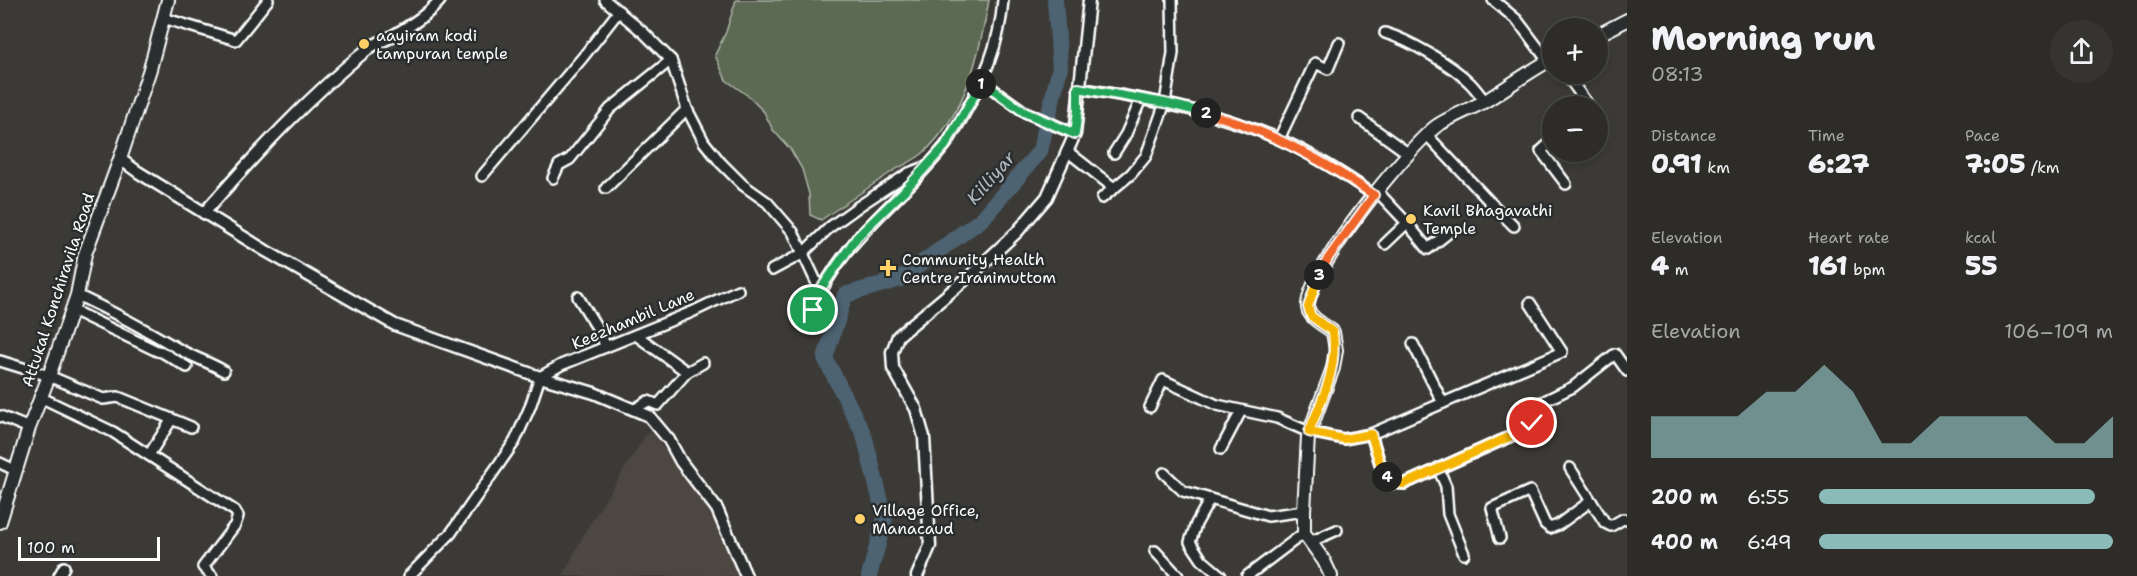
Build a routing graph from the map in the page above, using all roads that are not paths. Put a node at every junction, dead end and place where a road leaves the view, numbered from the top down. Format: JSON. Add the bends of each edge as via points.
{"nodes":[{"id":1,"x":168,"y":0,"type":"edge"},
{"id":2,"x":268,"y":0,"type":"edge"},
{"id":3,"x":440,"y":0,"type":"edge"},
{"id":4,"x":605,"y":0,"type":"edge"},
{"id":5,"x":1003,"y":0,"type":"edge"},
{"id":6,"x":1089,"y":0,"type":"edge"},
{"id":7,"x":1172,"y":0,"type":"edge"},
{"id":8,"x":1493,"y":0,"type":"edge"},
{"id":9,"x":619,"y":11,"type":"junction"},
{"id":10,"x":164,"y":18,"type":"junction"},
{"id":11,"x":1627,"y":20,"type":"edge"},
{"id":12,"x":1608,"y":30,"type":"edge"},
{"id":13,"x":1385,"y":33,"type":"dead end"},
{"id":14,"x":1339,"y":43,"type":"dead end"},
{"id":15,"x":1542,"y":50,"type":"edge"},
{"id":16,"x":671,"y":60,"type":"junction"},
{"id":17,"x":1542,"y":65,"type":"edge"},
{"id":18,"x":983,"y":82,"type":"junction"},
{"id":19,"x":1078,"y":88,"type":"junction"},
{"id":20,"x":1141,"y":99,"type":"junction"},
{"id":21,"x":1485,"y":101,"type":"junction"},
{"id":22,"x":1165,"y":103,"type":"junction"},
{"id":23,"x":687,"y":108,"type":"junction"},
{"id":24,"x":1359,"y":118,"type":"dead end"},
{"id":25,"x":1075,"y":134,"type":"junction"},
{"id":26,"x":1427,"y":135,"type":"junction"},
{"id":27,"x":1279,"y":139,"type":"junction"},
{"id":28,"x":1067,"y":151,"type":"junction"},
{"id":29,"x":1114,"y":153,"type":"dead end"},
{"id":30,"x":1408,"y":154,"type":"junction"},
{"id":31,"x":120,"y":159,"type":"junction"},
{"id":32,"x":1549,"y":162,"type":"edge"},
{"id":33,"x":927,"y":166,"type":"junction"},
{"id":34,"x":482,"y":176,"type":"dead end"},
{"id":35,"x":553,"y":178,"type":"dead end"},
{"id":36,"x":1566,"y":184,"type":"dead end"},
{"id":37,"x":606,"y":188,"type":"dead end"},
{"id":38,"x":1114,"y":188,"type":"junction"},
{"id":39,"x":1376,"y":193,"type":"junction"},
{"id":40,"x":1102,"y":198,"type":"dead end"},
{"id":41,"x":204,"y":213,"type":"junction"},
{"id":42,"x":1407,"y":223,"type":"junction"},
{"id":43,"x":1514,"y":226,"type":"dead end"},
{"id":44,"x":1447,"y":234,"type":"dead end"},
{"id":45,"x":1385,"y":244,"type":"dead end"},
{"id":46,"x":802,"y":254,"type":"junction"},
{"id":47,"x":772,"y":270,"type":"dead end"},
{"id":48,"x":738,"y":290,"type":"dead end"},
{"id":49,"x":820,"y":290,"type":"junction"},
{"id":50,"x":77,"y":296,"type":"junction"},
{"id":51,"x":578,"y":297,"type":"dead end"},
{"id":52,"x":1530,"y":303,"type":"dead end"},
{"id":53,"x":72,"y":310,"type":"junction"},
{"id":54,"x":813,"y":310,"type":"dead end"},
{"id":55,"x":636,"y":335,"type":"junction"},
{"id":56,"x":1413,"y":344,"type":"dead end"},
{"id":57,"x":606,"y":346,"type":"junction"},
{"id":58,"x":0,"y":361,"type":"edge"},
{"id":59,"x":703,"y":363,"type":"dead end"},
{"id":60,"x":188,"y":368,"type":"dead end"},
{"id":61,"x":224,"y":371,"type":"dead end"},
{"id":62,"x":1627,"y":371,"type":"edge"},
{"id":63,"x":687,"y":372,"type":"junction"},
{"id":64,"x":49,"y":376,"type":"junction"},
{"id":65,"x":540,"y":377,"type":"junction"},
{"id":66,"x":40,"y":397,"type":"junction"},
{"id":67,"x":1443,"y":403,"type":"junction"},
{"id":68,"x":1150,"y":407,"type":"dead end"},
{"id":69,"x":635,"y":409,"type":"junction"},
{"id":70,"x":1241,"y":411,"type":"junction"},
{"id":71,"x":0,"y":416,"type":"edge"},
{"id":72,"x":172,"y":419,"type":"junction"},
{"id":73,"x":191,"y":427,"type":"dead end"},
{"id":74,"x":29,"y":428,"type":"junction"},
{"id":75,"x":1309,"y":432,"type":"junction"},
{"id":76,"x":1371,"y":434,"type":"junction"},
{"id":77,"x":1221,"y":449,"type":"dead end"},
{"id":78,"x":149,"y":455,"type":"junction"},
{"id":79,"x":0,"y":463,"type":"edge"},
{"id":80,"x":1438,"y":468,"type":"junction"},
{"id":81,"x":1570,"y":468,"type":"dead end"},
{"id":82,"x":15,"y":470,"type":"junction"},
{"id":83,"x":1164,"y":474,"type":"dead end"},
{"id":84,"x":1210,"y":499,"type":"junction"},
{"id":85,"x":1591,"y":501,"type":"junction"},
{"id":86,"x":1304,"y":511,"type":"junction"},
{"id":87,"x":1627,"y":520,"type":"edge"},
{"id":88,"x":0,"y":522,"type":"edge"},
{"id":89,"x":1337,"y":530,"type":"dead end"},
{"id":90,"x":1307,"y":538,"type":"junction"},
{"id":91,"x":1500,"y":538,"type":"dead end"},
{"id":92,"x":1155,"y":550,"type":"dead end"},
{"id":93,"x":1464,"y":554,"type":"dead end"},
{"id":94,"x":212,"y":576,"type":"edge"},
{"id":95,"x":409,"y":576,"type":"edge"},
{"id":96,"x":746,"y":576,"type":"edge"},
{"id":97,"x":917,"y":576,"type":"edge"},
{"id":98,"x":1179,"y":576,"type":"edge"},
{"id":99,"x":1221,"y":576,"type":"edge"},
{"id":100,"x":1248,"y":576,"type":"edge"},
{"id":101,"x":1331,"y":576,"type":"edge"}],
"edges":[{"from":1,"to":10,"type":"main road","name":"Attukal Konchiravila Road"},
{"from":2,"to":10,"type":"street","via":[[236,40]]},
{"from":3,"to":41,"type":"street","via":[[417,20],[371,47],[322,90]]},
{"from":4,"to":9,"type":"street"},
{"from":5,"to":18,"type":"street","via":[[1002,25]]},
{"from":6,"to":19,"type":"street"},
{"from":7,"to":22,"type":"street","via":[[1173,52]]},
{"from":8,"to":15,"type":"street","via":[[1517,20]]},
{"from":9,"to":16,"type":"street"},
{"from":9,"to":34,"type":"street"},
{"from":10,"to":31,"type":"main road","name":"Attukal Konchiravila Road"},
{"from":11,"to":12,"type":"main road"},
{"from":13,"to":21,"type":"street","via":[[1449,66]]},
{"from":14,"to":27,"type":"street","via":[[1328,69],[1315,63]]},
{"from":16,"to":23,"type":"street"},
{"from":16,"to":35,"type":"street","via":[[610,109],[570,159],[559,165]]},
{"from":17,"to":21,"type":"main road"},
{"from":18,"to":25,"type":"street","via":[[1024,112]]},
{"from":18,"to":33,"type":"street","via":[[945,146]]},
{"from":19,"to":20,"type":"street"},
{"from":19,"to":25,"type":"street"},
{"from":20,"to":22,"type":"street"},
{"from":20,"to":29,"type":"street"},
{"from":21,"to":26,"type":"main road","via":[[1437,125]]},
{"from":22,"to":27,"type":"street"},
{"from":22,"to":38,"type":"street","via":[[1146,156]]},
{"from":23,"to":37,"type":"street"},
{"from":23,"to":46,"type":"street","via":[[716,156],[742,185],[782,218],[800,244]]},
{"from":24,"to":30,"type":"street"},
{"from":25,"to":28,"type":"street"},
{"from":26,"to":30,"type":"main road"},
{"from":26,"to":43,"type":"street"},
{"from":27,"to":39,"type":"street"},
{"from":28,"to":38,"type":"street"},
{"from":28,"to":97,"type":"street","via":[[1047,196],[1017,232],[898,336],[892,352],[893,368],[916,409],[924,437],[930,546]]},
{"from":30,"to":39,"type":"main road"},
{"from":31,"to":41,"type":"street"},
{"from":31,"to":50,"type":"main road","name":"Attukal Konchiravila Road","via":[[85,254]]},
{"from":32,"to":36,"type":"street"},
{"from":33,"to":46,"type":"street","via":[[909,173],[859,206]]},
{"from":33,"to":49,"type":"street","via":[[857,237]]},
{"from":38,"to":40,"type":"street"},
{"from":39,"to":42,"type":"street"},
{"from":39,"to":75,"type":"main road","via":[[1315,281],[1308,307],[1311,316],[1333,332],[1336,350]]},
{"from":41,"to":65,"type":"street","via":[[395,325]]},
{"from":42,"to":44,"type":"street","via":[[1428,249]]},
{"from":42,"to":45,"type":"street"},
{"from":46,"to":47,"type":"street"},
{"from":46,"to":49,"type":"street"},
{"from":48,"to":55,"type":"street","name":"Keezhambil Lane"},
{"from":49,"to":54,"type":"street"},
{"from":50,"to":53,"type":"main road","name":"Attukal Konchiravila Road"},
{"from":50,"to":61,"type":"street"},
{"from":51,"to":57,"type":"street"},
{"from":52,"to":67,"type":"street","via":[[1562,352]]},
{"from":53,"to":60,"type":"street"},
{"from":53,"to":64,"type":"main road","name":"Attukal Konchiravila Road"},
{"from":55,"to":57,"type":"street","name":"Keezhambil Lane"},
{"from":55,"to":63,"type":"street"},
{"from":56,"to":67,"type":"street"},
{"from":57,"to":65,"type":"street","name":"Keezhambil Lane"},
{"from":58,"to":64,"type":"street"},
{"from":59,"to":63,"type":"street"},
{"from":62,"to":80,"type":"street","via":[[1615,354],[1574,387],[1538,404],[1527,429]]},
{"from":63,"to":69,"type":"street","via":[[658,405],[648,401]]},
{"from":64,"to":66,"type":"main road","name":"Attukal Konchiravila Road"},
{"from":64,"to":72,"type":"street","via":[[103,399],[118,397]]},
{"from":65,"to":69,"type":"street"},
{"from":65,"to":95,"type":"street","via":[[515,441],[451,533]]},
{"from":66,"to":74,"type":"main road","name":"Attukal Konchiravila Road"},
{"from":66,"to":78,"type":"street","via":[[89,419]]},
{"from":67,"to":76,"type":"street"},
{"from":68,"to":70,"type":"street","via":[[1162,380],[1217,405]]},
{"from":69,"to":96,"type":"street","via":[[649,416],[669,440],[717,509]]},
{"from":70,"to":75,"type":"street","via":[[1277,418]]},
{"from":70,"to":77,"type":"street"},
{"from":71,"to":74,"type":"street"},
{"from":72,"to":73,"type":"street"},
{"from":72,"to":78,"type":"street"},
{"from":74,"to":82,"type":"main road","name":"Attukal Konchiravila Road"},
{"from":75,"to":76,"type":"street","via":[[1344,439]]},
{"from":75,"to":86,"type":"main road"},
{"from":76,"to":80,"type":"street","via":[[1382,470],[1391,483],[1404,484]]},
{"from":78,"to":94,"type":"street","via":[[238,516],[203,567]]},
{"from":79,"to":82,"type":"street"},
{"from":80,"to":93,"type":"street","via":[[1446,486],[1448,514]]},
{"from":81,"to":85,"type":"street"},
{"from":82,"to":88,"type":"main road","name":"Attukal Konchiravila Road"},
{"from":83,"to":84,"type":"street","via":[[1183,491]]},
{"from":84,"to":86,"type":"street","via":[[1268,516]]},
{"from":84,"to":99,"type":"street","via":[[1190,542],[1202,560]]},
{"from":85,"to":87,"type":"street","via":[[1605,523],[1611,526]]},
{"from":85,"to":91,"type":"street","via":[[1550,528],[1530,491],[1492,508]]},
{"from":86,"to":90,"type":"main road"},
{"from":89,"to":90,"type":"street"},
{"from":90,"to":100,"type":"street"},
{"from":90,"to":101,"type":"main road"},
{"from":92,"to":98,"type":"street"}]}
